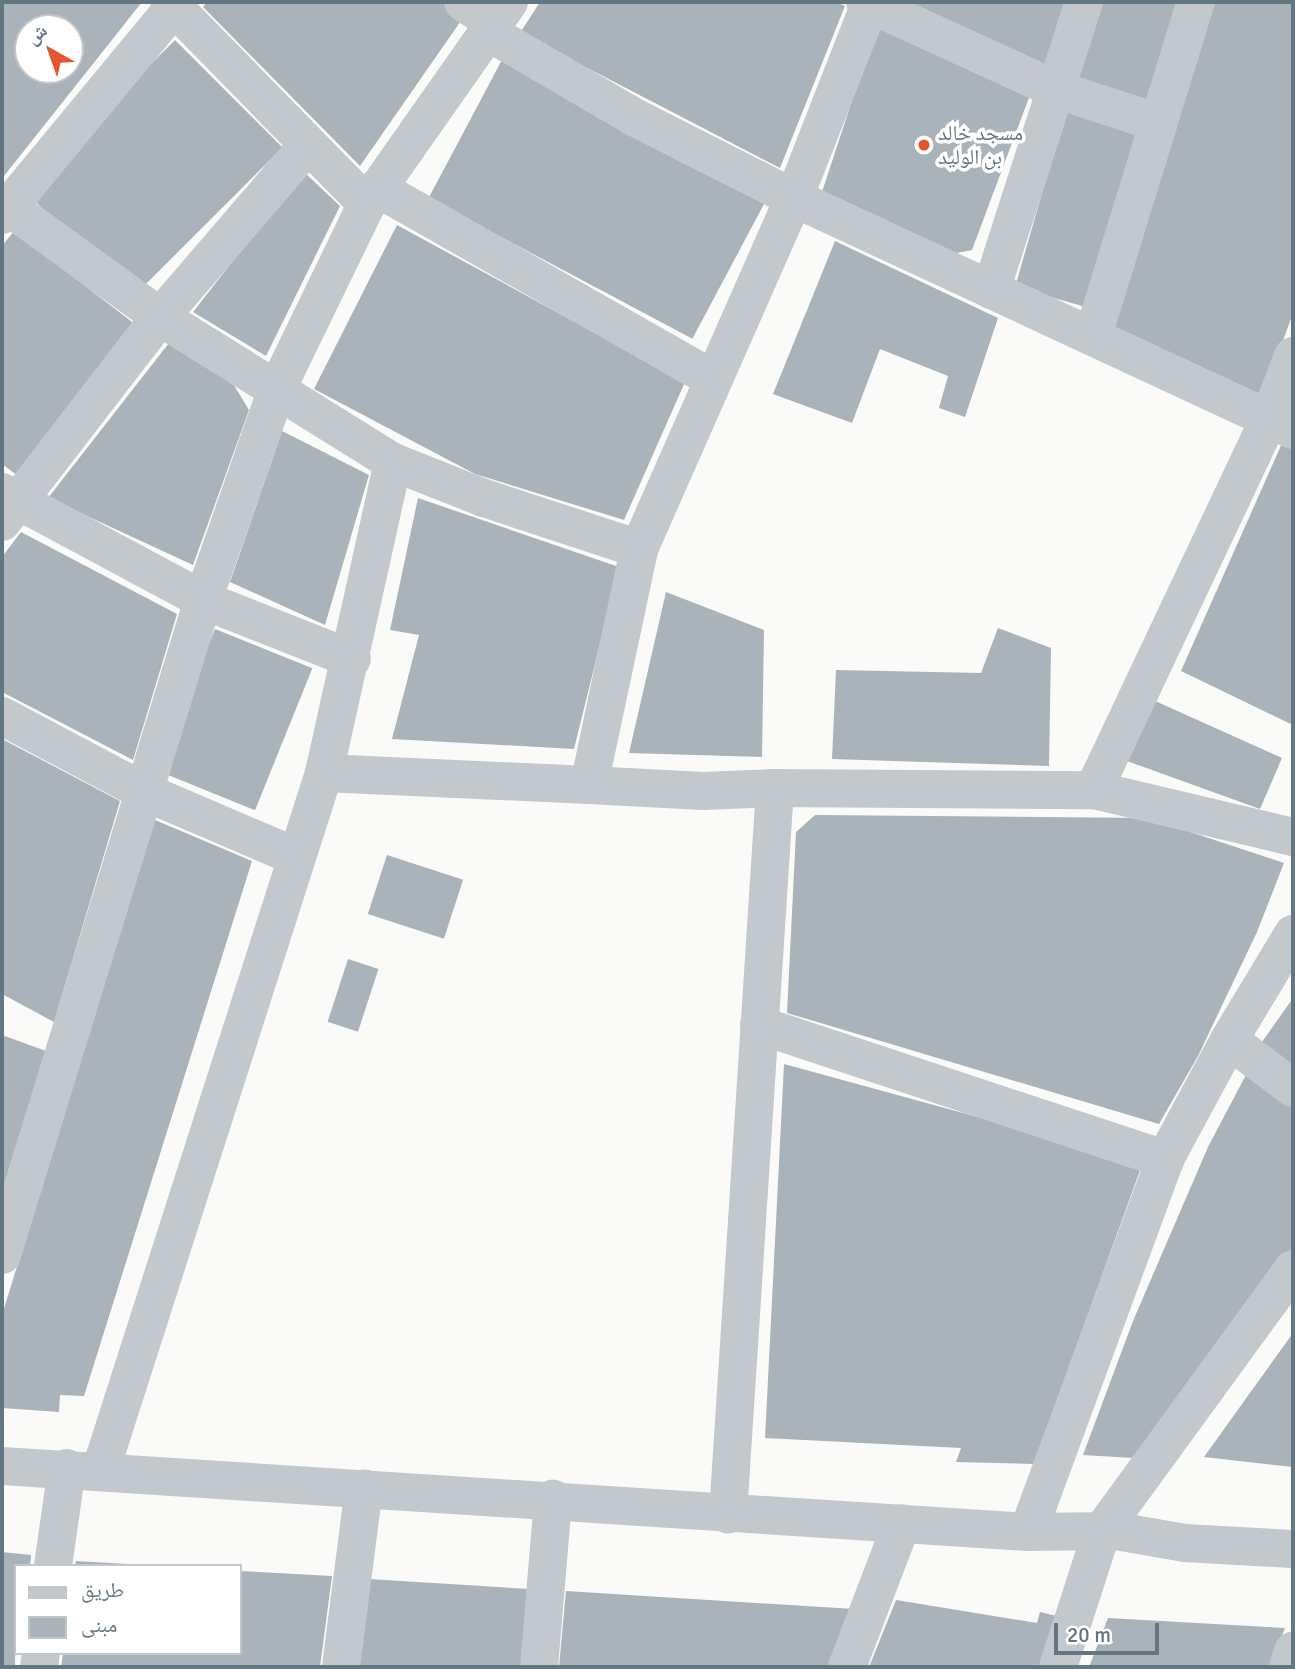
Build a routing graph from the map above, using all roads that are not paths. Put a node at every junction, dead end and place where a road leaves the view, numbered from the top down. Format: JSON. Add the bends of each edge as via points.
{"nodes":[{"id":1,"x":463,"y":2,"type":"edge"},
{"id":2,"x":1084,"y":2,"type":"edge"},
{"id":3,"x":1196,"y":2,"type":"edge"},
{"id":4,"x":174,"y":3,"type":"edge"},
{"id":5,"x":869,"y":3,"type":"edge"},
{"id":6,"x":497,"y":19,"type":"edge"},
{"id":7,"x":1055,"y":89,"type":"junction"},
{"id":8,"x":1159,"y":123,"type":"junction"},
{"id":9,"x":307,"y":146,"type":"junction"},
{"id":10,"x":372,"y":196,"type":"junction"},
{"id":11,"x":794,"y":198,"type":"junction"},
{"id":12,"x":4,"y":208,"type":"edge"},
{"id":13,"x":991,"y":290,"type":"junction"},
{"id":14,"x":160,"y":317,"type":"junction"},
{"id":15,"x":1093,"y":336,"type":"junction"},
{"id":16,"x":1293,"y":356,"type":"edge"},
{"id":17,"x":711,"y":378,"type":"junction"},
{"id":18,"x":276,"y":391,"type":"junction"},
{"id":19,"x":1281,"y":424,"type":"edge"},
{"id":20,"x":393,"y":462,"type":"junction"},
{"id":21,"x":7,"y":506,"type":"edge"},
{"id":22,"x":639,"y":549,"type":"junction"},
{"id":23,"x":202,"y":600,"type":"junction"},
{"id":24,"x":352,"y":659,"type":"junction"},
{"id":25,"x":2,"y":716,"type":"edge"},
{"id":26,"x":324,"y":773,"type":"junction"},
{"id":27,"x":589,"y":785,"type":"junction"},
{"id":28,"x":775,"y":788,"type":"junction"},
{"id":29,"x":1094,"y":790,"type":"junction"},
{"id":30,"x":145,"y":792,"type":"junction"},
{"id":31,"x":1293,"y":837,"type":"edge"},
{"id":32,"x":294,"y":856,"type":"junction"},
{"id":33,"x":1293,"y":934,"type":"edge"},
{"id":34,"x":759,"y":1025,"type":"junction"},
{"id":35,"x":1229,"y":1040,"type":"junction"},
{"id":36,"x":1293,"y":1088,"type":"edge"},
{"id":37,"x":1165,"y":1159,"type":"junction"},
{"id":38,"x":2,"y":1255,"type":"edge"},
{"id":39,"x":1293,"y":1269,"type":"edge"},
{"id":40,"x":2,"y":1466,"type":"edge"},
{"id":41,"x":84,"y":1470,"type":"junction"},
{"id":42,"x":364,"y":1488,"type":"junction"},
{"id":43,"x":553,"y":1499,"type":"junction"},
{"id":44,"x":728,"y":1514,"type":"junction"},
{"id":45,"x":902,"y":1523,"type":"junction"},
{"id":46,"x":1293,"y":1530,"type":"edge"},
{"id":47,"x":1109,"y":1531,"type":"junction"},
{"id":48,"x":1028,"y":1532,"type":"junction"},
{"id":49,"x":1293,"y":1549,"type":"edge"},
{"id":50,"x":54,"y":1564,"type":"edge"},
{"id":51,"x":1293,"y":1651,"type":"edge"},
{"id":52,"x":341,"y":1667,"type":"edge"},
{"id":53,"x":540,"y":1667,"type":"edge"},
{"id":54,"x":847,"y":1667,"type":"edge"},
{"id":55,"x":1058,"y":1667,"type":"edge"},
{"id":56,"x":1287,"y":1667,"type":"edge"}],
"edges":[{"from":1,"to":6,"type":"street"},
{"from":2,"to":7,"type":"street"},
{"from":3,"to":8,"type":"street"},
{"from":4,"to":9,"type":"street"},
{"from":4,"to":12,"type":"street"},
{"from":5,"to":7,"type":"street"},
{"from":5,"to":11,"type":"street"},
{"from":6,"to":10,"type":"street"},
{"from":6,"to":11,"type":"street","via":[[636,118]]},
{"from":7,"to":8,"type":"street"},
{"from":7,"to":13,"type":"street"},
{"from":8,"to":15,"type":"street"},
{"from":9,"to":10,"type":"street"},
{"from":9,"to":14,"type":"street"},
{"from":10,"to":17,"type":"street"},
{"from":10,"to":18,"type":"street"},
{"from":11,"to":13,"type":"street"},
{"from":11,"to":17,"type":"street"},
{"from":12,"to":14,"type":"street"},
{"from":13,"to":15,"type":"street"},
{"from":14,"to":18,"type":"street"},
{"from":14,"to":21,"type":"street"},
{"from":15,"to":19,"type":"street"},
{"from":16,"to":19,"type":"street"},
{"from":17,"to":22,"type":"street"},
{"from":18,"to":20,"type":"street"},
{"from":18,"to":23,"type":"street"},
{"from":19,"to":29,"type":"street"},
{"from":20,"to":22,"type":"street","via":[[484,498]]},
{"from":20,"to":24,"type":"street"},
{"from":21,"to":23,"type":"street"},
{"from":22,"to":27,"type":"street"},
{"from":23,"to":24,"type":"street"},
{"from":23,"to":30,"type":"street"},
{"from":24,"to":26,"type":"street"},
{"from":25,"to":30,"type":"street"},
{"from":26,"to":27,"type":"street"},
{"from":26,"to":32,"type":"street"},
{"from":27,"to":28,"type":"street","via":[[703,791]]},
{"from":28,"to":29,"type":"street"},
{"from":28,"to":34,"type":"street"},
{"from":29,"to":31,"type":"street"},
{"from":30,"to":32,"type":"street"},
{"from":30,"to":38,"type":"street"},
{"from":32,"to":41,"type":"street"},
{"from":33,"to":35,"type":"street"},
{"from":34,"to":37,"type":"street"},
{"from":34,"to":44,"type":"street"},
{"from":35,"to":36,"type":"street"},
{"from":35,"to":37,"type":"street"},
{"from":37,"to":48,"type":"street"},
{"from":39,"to":47,"type":"street"},
{"from":40,"to":41,"type":"street"},
{"from":41,"to":42,"type":"street"},
{"from":41,"to":50,"type":"street"},
{"from":42,"to":43,"type":"street"},
{"from":42,"to":52,"type":"street"},
{"from":43,"to":44,"type":"street"},
{"from":43,"to":53,"type":"street"},
{"from":44,"to":45,"type":"street"},
{"from":45,"to":48,"type":"street"},
{"from":45,"to":54,"type":"street"},
{"from":46,"to":47,"type":"street","via":[[1159,1526]]},
{"from":47,"to":48,"type":"street"},
{"from":47,"to":49,"type":"street","via":[[1185,1543]]},
{"from":47,"to":55,"type":"street"},
{"from":51,"to":56,"type":"street"}]}
